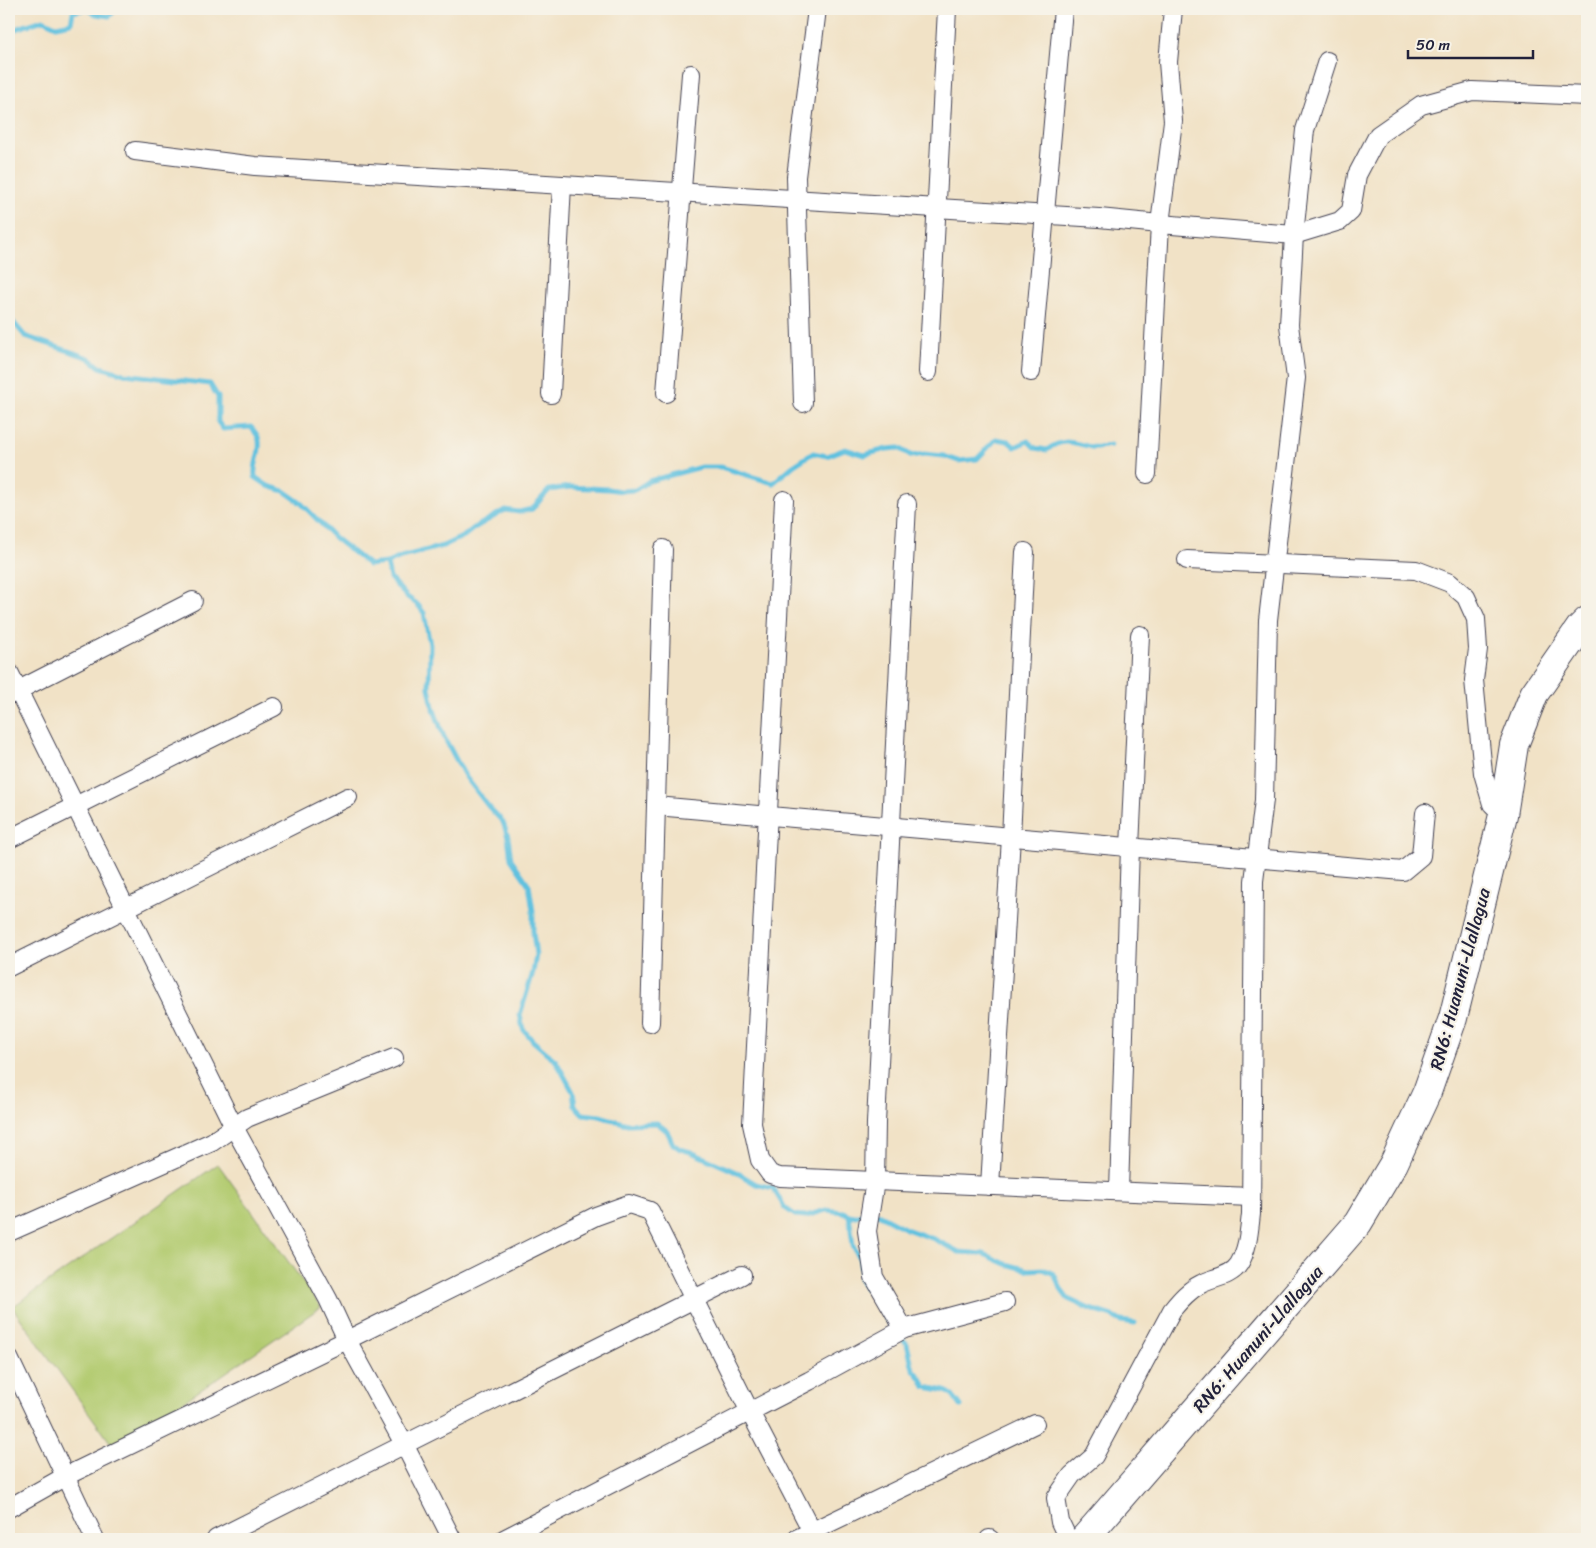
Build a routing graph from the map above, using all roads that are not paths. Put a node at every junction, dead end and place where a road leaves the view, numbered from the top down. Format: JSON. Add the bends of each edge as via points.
{"nodes":[{"id":1,"x":817,"y":9,"type":"edge"},
{"id":2,"x":947,"y":9,"type":"edge"},
{"id":3,"x":1063,"y":9,"type":"edge"},
{"id":4,"x":1173,"y":9,"type":"edge"},
{"id":5,"x":1326,"y":60,"type":"dead end"},
{"id":6,"x":691,"y":74,"type":"dead end"},
{"id":7,"x":1587,"y":96,"type":"edge"},
{"id":8,"x":135,"y":151,"type":"dead end"},
{"id":9,"x":562,"y":185,"type":"junction"},
{"id":10,"x":682,"y":192,"type":"junction"},
{"id":11,"x":797,"y":199,"type":"junction"},
{"id":12,"x":935,"y":208,"type":"junction"},
{"id":13,"x":1045,"y":214,"type":"junction"},
{"id":14,"x":1160,"y":224,"type":"junction"},
{"id":15,"x":1294,"y":235,"type":"junction"},
{"id":16,"x":928,"y":372,"type":"dead end"},
{"id":17,"x":1032,"y":372,"type":"dead end"},
{"id":18,"x":666,"y":393,"type":"dead end"},
{"id":19,"x":551,"y":394,"type":"dead end"},
{"id":20,"x":803,"y":403,"type":"dead end"},
{"id":21,"x":1147,"y":474,"type":"dead end"},
{"id":22,"x":784,"y":500,"type":"dead end"},
{"id":23,"x":907,"y":504,"type":"dead end"},
{"id":24,"x":663,"y":550,"type":"dead end"},
{"id":25,"x":1025,"y":552,"type":"dead end"},
{"id":26,"x":1187,"y":560,"type":"dead end"},
{"id":27,"x":1274,"y":564,"type":"junction"},
{"id":28,"x":193,"y":602,"type":"dead end"},
{"id":29,"x":1587,"y":621,"type":"edge"},
{"id":30,"x":1140,"y":635,"type":"dead end"},
{"id":31,"x":9,"y":672,"type":"edge"},
{"id":32,"x":13,"y":693,"type":"edge"},
{"id":33,"x":274,"y":707,"type":"dead end"},
{"id":34,"x":348,"y":797,"type":"dead end"},
{"id":35,"x":75,"y":806,"type":"junction"},
{"id":36,"x":656,"y":806,"type":"junction"},
{"id":37,"x":1425,"y":813,"type":"dead end"},
{"id":38,"x":1503,"y":815,"type":"junction"},
{"id":39,"x":768,"y":817,"type":"junction"},
{"id":40,"x":891,"y":827,"type":"junction"},
{"id":41,"x":1011,"y":837,"type":"junction"},
{"id":42,"x":9,"y":839,"type":"edge"},
{"id":43,"x":1130,"y":847,"type":"junction"},
{"id":44,"x":1257,"y":858,"type":"junction"},
{"id":45,"x":126,"y":908,"type":"junction"},
{"id":46,"x":9,"y":967,"type":"edge"},
{"id":47,"x":650,"y":1023,"type":"dead end"},
{"id":48,"x":394,"y":1058,"type":"dead end"},
{"id":49,"x":234,"y":1127,"type":"junction"},
{"id":50,"x":875,"y":1181,"type":"junction"},
{"id":51,"x":990,"y":1186,"type":"junction"},
{"id":52,"x":1119,"y":1192,"type":"junction"},
{"id":53,"x":1251,"y":1197,"type":"junction"},
{"id":54,"x":9,"y":1232,"type":"edge"},
{"id":55,"x":742,"y":1275,"type":"dead end"},
{"id":56,"x":694,"y":1299,"type":"junction"},
{"id":57,"x":1005,"y":1302,"type":"dead end"},
{"id":58,"x":904,"y":1329,"type":"junction"},
{"id":59,"x":347,"y":1340,"type":"junction"},
{"id":60,"x":9,"y":1358,"type":"edge"},
{"id":61,"x":13,"y":1378,"type":"edge"},
{"id":62,"x":750,"y":1412,"type":"junction"},
{"id":63,"x":1035,"y":1424,"type":"dead end"},
{"id":64,"x":404,"y":1444,"type":"junction"},
{"id":65,"x":64,"y":1478,"type":"junction"},
{"id":66,"x":9,"y":1508,"type":"edge"},
{"id":67,"x":814,"y":1535,"type":"edge"},
{"id":68,"x":95,"y":1539,"type":"edge"},
{"id":69,"x":216,"y":1539,"type":"edge"},
{"id":70,"x":452,"y":1539,"type":"edge"},
{"id":71,"x":504,"y":1539,"type":"edge"},
{"id":72,"x":796,"y":1539,"type":"edge"},
{"id":73,"x":1068,"y":1539,"type":"edge"},
{"id":74,"x":1084,"y":1539,"type":"edge"}],
"edges":[{"from":1,"to":11,"type":"street","via":[[796,177]]},
{"from":2,"to":12,"type":"street"},
{"from":3,"to":13,"type":"street"},
{"from":4,"to":14,"type":"street","via":[[1168,62],[1173,121]]},
{"from":5,"to":15,"type":"street","via":[[1305,130]]},
{"from":6,"to":10,"type":"street"},
{"from":7,"to":15,"type":"street","via":[[1472,91],[1421,105],[1378,135],[1357,175],[1351,211],[1340,221]]},
{"from":8,"to":9,"type":"street","via":[[255,166]]},
{"from":9,"to":10,"type":"street"},
{"from":9,"to":19,"type":"street"},
{"from":10,"to":11,"type":"street"},
{"from":10,"to":18,"type":"street"},
{"from":11,"to":12,"type":"street"},
{"from":11,"to":20,"type":"street"},
{"from":12,"to":13,"type":"street"},
{"from":12,"to":16,"type":"street"},
{"from":13,"to":14,"type":"street"},
{"from":13,"to":17,"type":"street"},
{"from":14,"to":15,"type":"street"},
{"from":14,"to":21,"type":"street"},
{"from":15,"to":27,"type":"street","via":[[1289,325],[1296,378]]},
{"from":22,"to":39,"type":"street"},
{"from":23,"to":40,"type":"street"},
{"from":24,"to":36,"type":"street"},
{"from":25,"to":41,"type":"street"},
{"from":26,"to":27,"type":"street"},
{"from":27,"to":38,"type":"street","via":[[1416,570],[1450,583],[1466,597],[1476,619],[1478,649],[1474,680],[1483,773],[1492,804]]},
{"from":27,"to":44,"type":"street","via":[[1268,620],[1264,800]]},
{"from":28,"to":32,"type":"street"},
{"from":29,"to":38,"type":"highway","name":"RN6: Huanuni-Llallagua","via":[[1534,694],[1514,745]]},
{"from":30,"to":43,"type":"street"},
{"from":31,"to":32,"type":"street"},
{"from":32,"to":35,"type":"street"},
{"from":33,"to":35,"type":"street"},
{"from":34,"to":45,"type":"street"},
{"from":35,"to":42,"type":"street"},
{"from":35,"to":45,"type":"street"},
{"from":36,"to":39,"type":"street"},
{"from":36,"to":47,"type":"street"},
{"from":37,"to":44,"type":"street","via":[[1421,856],[1403,871]]},
{"from":38,"to":74,"type":"highway","name":"RN6: Huanuni-Llallagua","via":[[1453,1018],[1427,1092],[1394,1163],[1358,1223]]},
{"from":39,"to":40,"type":"street"},
{"from":39,"to":50,"type":"street","via":[[752,1124],[760,1160],[770,1174],[780,1177]]},
{"from":40,"to":41,"type":"street"},
{"from":40,"to":50,"type":"street"},
{"from":41,"to":43,"type":"street"},
{"from":41,"to":51,"type":"street"},
{"from":43,"to":44,"type":"street"},
{"from":43,"to":52,"type":"street"},
{"from":44,"to":53,"type":"street","via":[[1252,977]]},
{"from":45,"to":46,"type":"street"},
{"from":45,"to":49,"type":"street"},
{"from":48,"to":49,"type":"street","via":[[247,1118]]},
{"from":49,"to":54,"type":"street","via":[[212,1142]]},
{"from":49,"to":59,"type":"street"},
{"from":50,"to":51,"type":"street"},
{"from":50,"to":58,"type":"street","via":[[867,1231],[874,1278]]},
{"from":51,"to":52,"type":"street"},
{"from":52,"to":53,"type":"street"},
{"from":53,"to":73,"type":"street","via":[[1248,1243],[1238,1265],[1183,1296],[1094,1456],[1072,1474],[1056,1498],[1060,1522]]},
{"from":55,"to":56,"type":"street"},
{"from":56,"to":59,"type":"street","via":[[650,1211],[629,1204],[596,1216]]},
{"from":56,"to":62,"type":"street"},
{"from":56,"to":64,"type":"street"},
{"from":57,"to":58,"type":"street"},
{"from":58,"to":62,"type":"street"},
{"from":59,"to":64,"type":"street"},
{"from":59,"to":65,"type":"street"},
{"from":60,"to":61,"type":"street"},
{"from":61,"to":65,"type":"street"},
{"from":62,"to":67,"type":"street"},
{"from":62,"to":71,"type":"street"},
{"from":63,"to":67,"type":"street"},
{"from":64,"to":69,"type":"street"},
{"from":64,"to":70,"type":"street"},
{"from":65,"to":66,"type":"street"},
{"from":65,"to":68,"type":"street"},
{"from":67,"to":72,"type":"street"}]}
